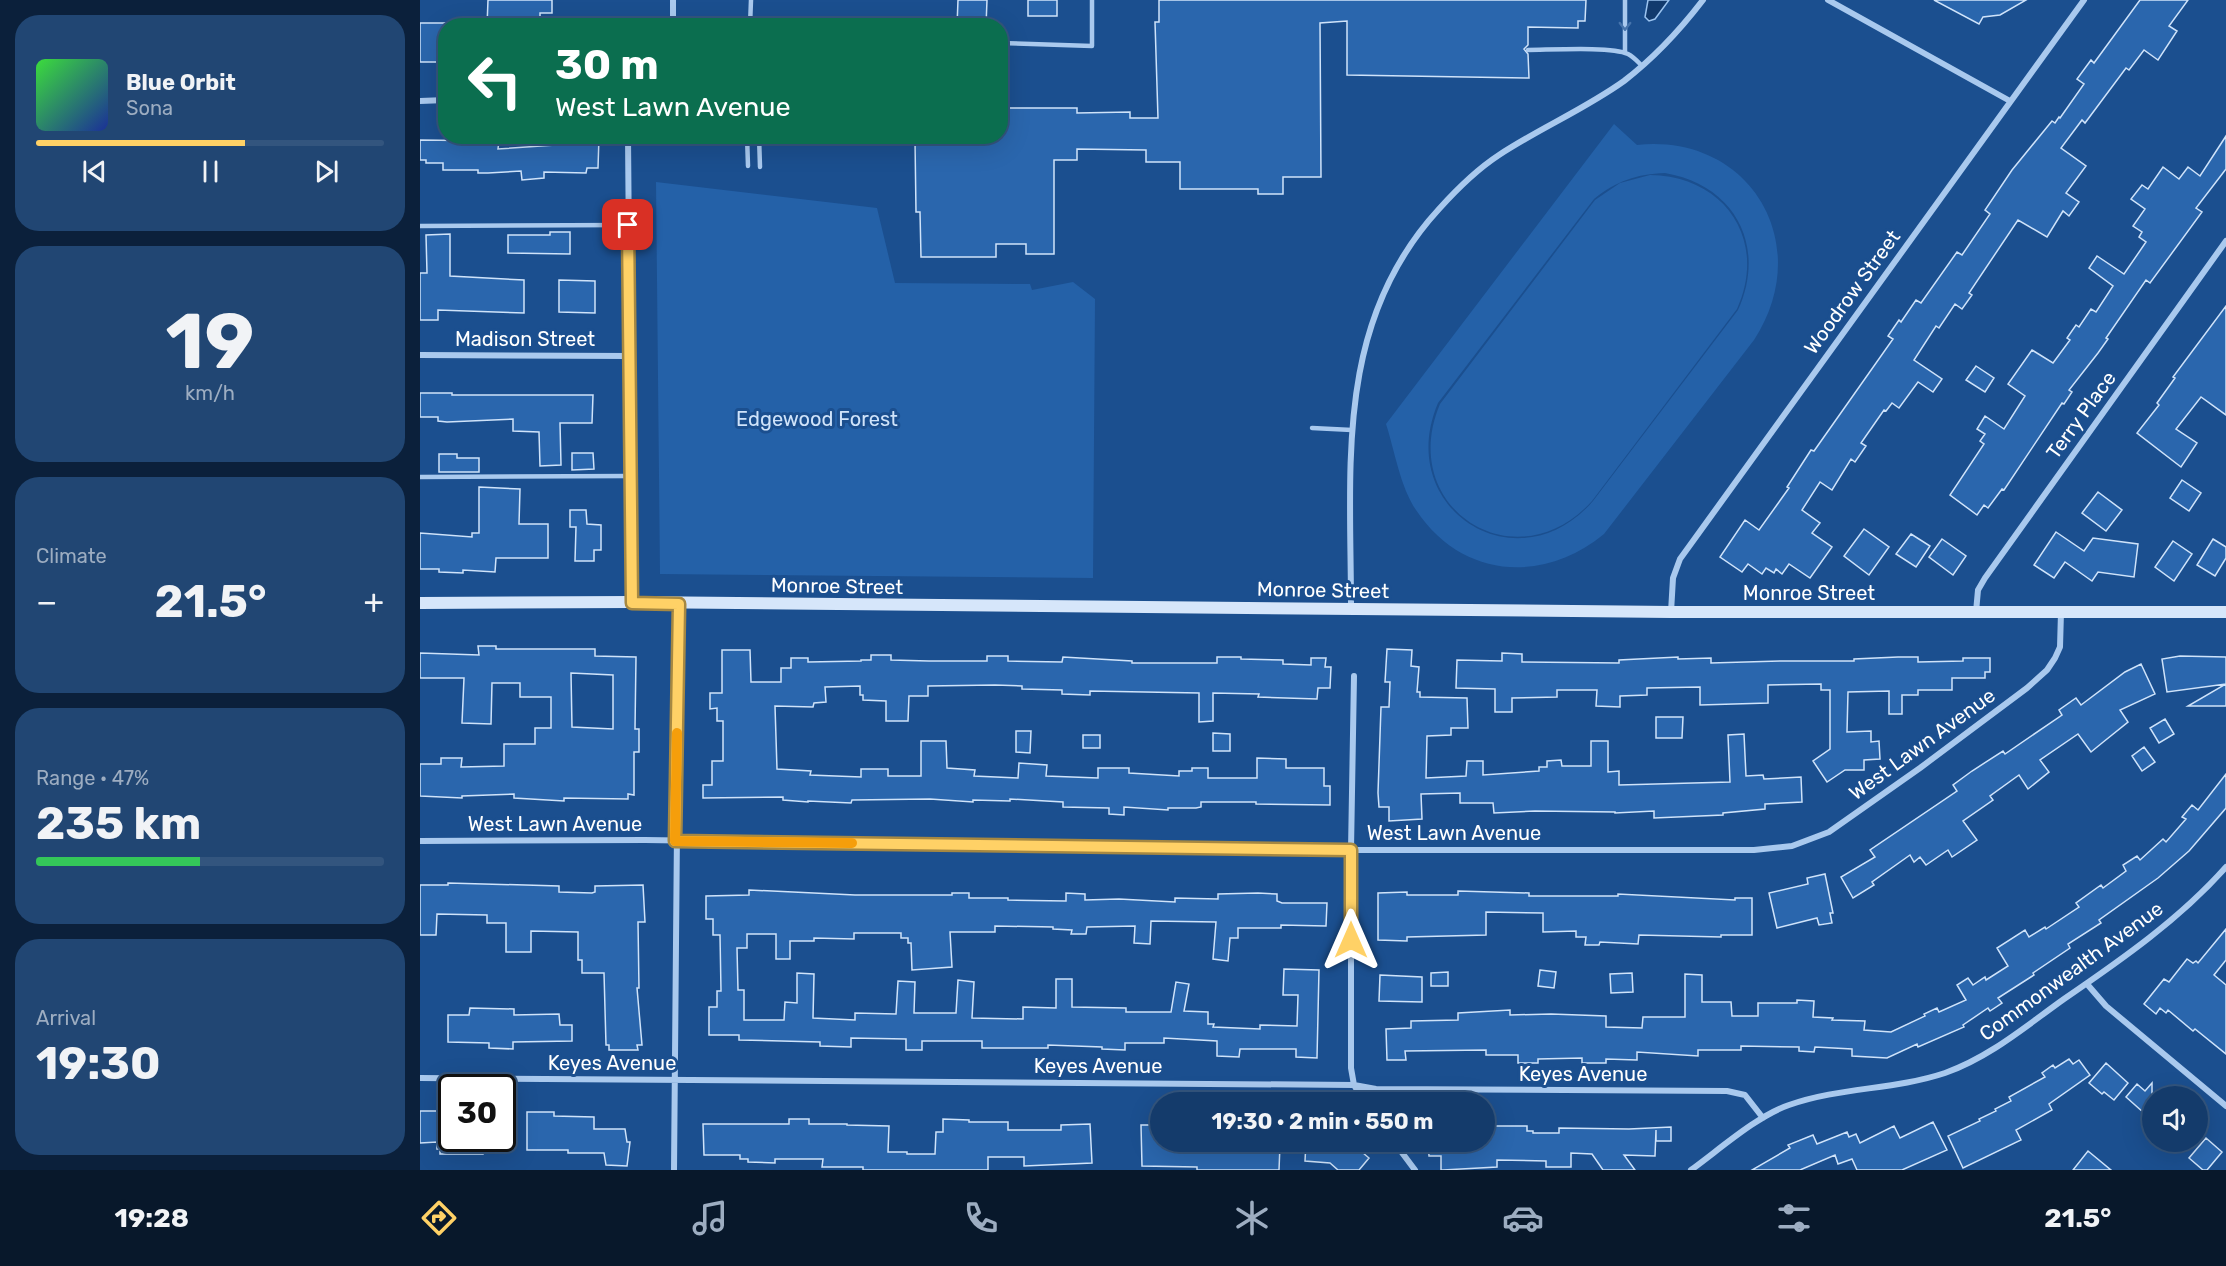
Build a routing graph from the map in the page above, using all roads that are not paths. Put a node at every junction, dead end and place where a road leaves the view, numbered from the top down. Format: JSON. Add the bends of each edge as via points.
{"nodes":[{"id":1,"x":673,"y":0,"type":"edge"},
{"id":2,"x":751,"y":0,"type":"edge"},
{"id":3,"x":1092,"y":0,"type":"edge"},
{"id":4,"x":1625,"y":0,"type":"edge"},
{"id":5,"x":1703,"y":0,"type":"edge"},
{"id":6,"x":1828,"y":0,"type":"edge"},
{"id":7,"x":2084,"y":0,"type":"edge"},
{"id":8,"x":673,"y":18,"type":"edge"},
{"id":9,"x":750,"y":18,"type":"edge"},
{"id":10,"x":1008,"y":43,"type":"edge"},
{"id":11,"x":1528,"y":50,"type":"dead end"},
{"id":12,"x":1625,"y":52,"type":"junction"},
{"id":13,"x":1642,"y":66,"type":"junction"},
{"id":14,"x":420,"y":100,"type":"edge"},
{"id":15,"x":438,"y":100,"type":"edge"},
{"id":16,"x":2010,"y":101,"type":"junction"},
{"id":17,"x":628,"y":144,"type":"edge"},
{"id":18,"x":747,"y":144,"type":"edge"},
{"id":19,"x":759,"y":144,"type":"edge"},
{"id":20,"x":748,"y":166,"type":"dead end"},
{"id":21,"x":760,"y":167,"type":"dead end"},
{"id":22,"x":628,"y":225,"type":"junction"},
{"id":23,"x":420,"y":226,"type":"edge"},
{"id":24,"x":2226,"y":241,"type":"edge"},
{"id":25,"x":420,"y":355,"type":"edge"},
{"id":26,"x":629,"y":356,"type":"junction"},
{"id":27,"x":1312,"y":428,"type":"dead end"},
{"id":28,"x":1352,"y":430,"type":"junction"},
{"id":29,"x":631,"y":476,"type":"junction"},
{"id":30,"x":420,"y":477,"type":"edge"},
{"id":31,"x":420,"y":603,"type":"edge"},
{"id":32,"x":632,"y":603,"type":"junction"},
{"id":33,"x":679,"y":604,"type":"junction"},
{"id":34,"x":1351,"y":610,"type":"junction"},
{"id":35,"x":1671,"y":612,"type":"junction"},
{"id":36,"x":2061,"y":612,"type":"junction"},
{"id":37,"x":2226,"y":612,"type":"edge"},
{"id":38,"x":1976,"y":613,"type":"junction"},
{"id":39,"x":1354,"y":676,"type":"dead end"},
{"id":40,"x":420,"y":841,"type":"edge"},
{"id":41,"x":675,"y":841,"type":"junction"},
{"id":42,"x":1351,"y":850,"type":"junction"},
{"id":43,"x":2226,"y":867,"type":"edge"},
{"id":44,"x":2087,"y":984,"type":"junction"},
{"id":45,"x":420,"y":1078,"type":"edge"},
{"id":46,"x":674,"y":1080,"type":"junction"},
{"id":47,"x":1354,"y":1085,"type":"junction"},
{"id":48,"x":1359,"y":1092,"type":"edge"},
{"id":49,"x":2226,"y":1106,"type":"edge"},
{"id":50,"x":1763,"y":1118,"type":"junction"},
{"id":51,"x":1402,"y":1152,"type":"edge"},
{"id":52,"x":674,"y":1170,"type":"edge"},
{"id":53,"x":1415,"y":1170,"type":"edge"},
{"id":54,"x":1691,"y":1170,"type":"edge"}],
"edges":[{"from":1,"to":8,"type":"street"},
{"from":2,"to":9,"type":"lane"},
{"from":3,"to":10,"type":"lane","via":[[1092,46]]},
{"from":4,"to":12,"type":"lane","one_way":true},
{"from":5,"to":13,"type":"street","via":[[1685,24]]},
{"from":6,"to":16,"type":"street"},
{"from":7,"to":16,"type":"street","name":"Woodrow Street"},
{"from":11,"to":12,"type":"lane"},
{"from":12,"to":13,"type":"lane"},
{"from":13,"to":28,"type":"street","via":[[1594,100],[1498,155],[1462,183],[1422,227],[1385,288],[1368,330],[1356,385]]},
{"from":14,"to":15,"type":"street"},
{"from":16,"to":35,"type":"street","name":"Woodrow Street","via":[[1680,559],[1673,578]]},
{"from":17,"to":22,"type":"street"},
{"from":18,"to":20,"type":"lane"},
{"from":19,"to":21,"type":"lane"},
{"from":22,"to":23,"type":"lane"},
{"from":22,"to":26,"type":"street"},
{"from":24,"to":38,"type":"street","name":"Terry Place","via":[[1985,578],[1978,590]]},
{"from":25,"to":26,"type":"street","name":"Madison Street"},
{"from":26,"to":29,"type":"street"},
{"from":27,"to":28,"type":"lane"},
{"from":28,"to":34,"type":"street"},
{"from":29,"to":30,"type":"lane"},
{"from":29,"to":32,"type":"street"},
{"from":31,"to":32,"type":"main road","name":"Monroe Street"},
{"from":32,"to":33,"type":"main road","name":"Monroe Street"},
{"from":33,"to":34,"type":"main road","name":"Monroe Street"},
{"from":33,"to":41,"type":"street"},
{"from":34,"to":35,"type":"main road","name":"Monroe Street"},
{"from":35,"to":38,"type":"main road","name":"Monroe Street"},
{"from":36,"to":37,"type":"main road","name":"Monroe Street"},
{"from":36,"to":38,"type":"main road","name":"Monroe Street"},
{"from":36,"to":42,"type":"street","name":"West Lawn Avenue","via":[[2060,647],[2047,670],[1920,768],[1829,832],[1810,840],[1754,850]]},
{"from":39,"to":42,"type":"street"},
{"from":40,"to":41,"type":"street","name":"West Lawn Avenue"},
{"from":41,"to":42,"type":"street","name":"West Lawn Avenue"},
{"from":41,"to":46,"type":"street"},
{"from":42,"to":47,"type":"street"},
{"from":43,"to":44,"type":"street","name":"Commonwealth Avenue","via":[[2168,923]]},
{"from":44,"to":49,"type":"street","via":[[2106,1006]]},
{"from":44,"to":50,"type":"street","name":"Commonwealth Avenue","via":[[2008,1040],[1946,1072],[1903,1084],[1824,1095]]},
{"from":45,"to":46,"type":"street","name":"Keyes Avenue"},
{"from":46,"to":47,"type":"street","name":"Keyes Avenue"},
{"from":46,"to":52,"type":"street"},
{"from":47,"to":48,"type":"street"},
{"from":47,"to":50,"type":"street","name":"Keyes Avenue","via":[[1376,1089],[1736,1092],[1750,1100]]},
{"from":50,"to":54,"type":"street","name":"Commonwealth Avenue"},
{"from":51,"to":53,"type":"street"}]}
